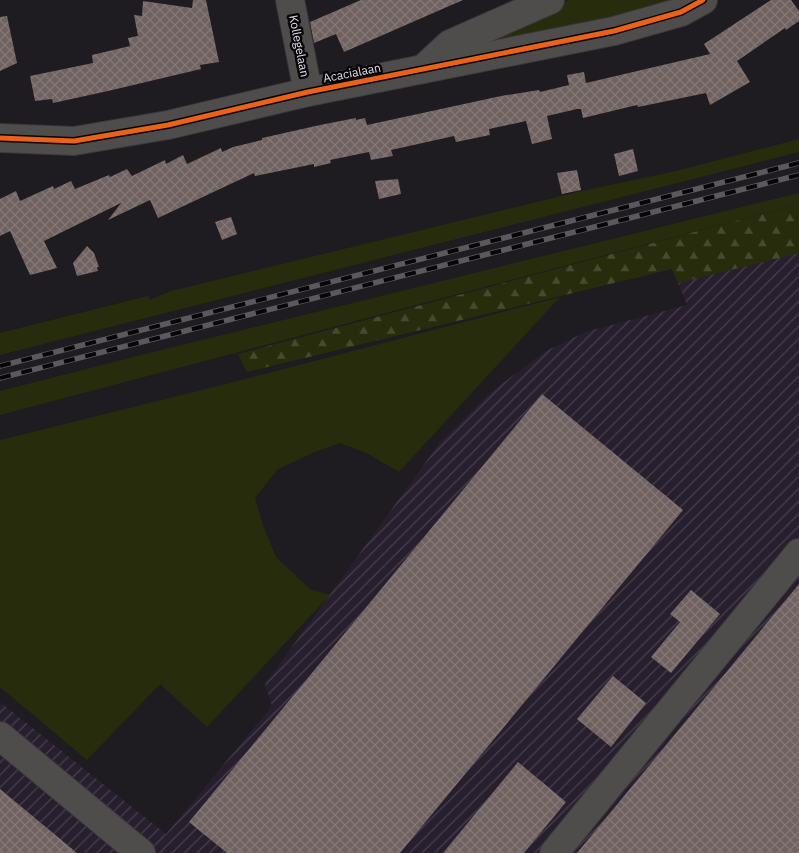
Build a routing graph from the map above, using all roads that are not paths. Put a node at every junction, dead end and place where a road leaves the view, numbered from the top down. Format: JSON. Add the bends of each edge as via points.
{"nodes":[{"id":1,"x":290,"y":0,"type":"edge"},
{"id":2,"x":550,"y":0,"type":"edge"},
{"id":3,"x":703,"y":0,"type":"edge"},
{"id":4,"x":422,"y":69,"type":"junction"},
{"id":5,"x":308,"y":92,"type":"junction"},
{"id":6,"x":0,"y":138,"type":"edge"},
{"id":7,"x":799,"y":553,"type":"edge"},
{"id":8,"x":0,"y":736,"type":"edge"},
{"id":9,"x":141,"y":853,"type":"edge"},
{"id":10,"x":554,"y":853,"type":"edge"}],
"edges":[{"from":1,"to":5,"type":"street","name":"Kollegelaan"},
{"from":2,"to":4,"type":"street","via":[[450,44]]},
{"from":3,"to":4,"type":"street","name":"Acacialaan","via":[[681,12],[614,31]]},
{"from":4,"to":5,"type":"street","name":"Acacialaan"},
{"from":5,"to":6,"type":"street","name":"Acacialaan","via":[[168,125],[74,141]]},
{"from":7,"to":10,"type":"street"},
{"from":8,"to":9,"type":"street"}]}
